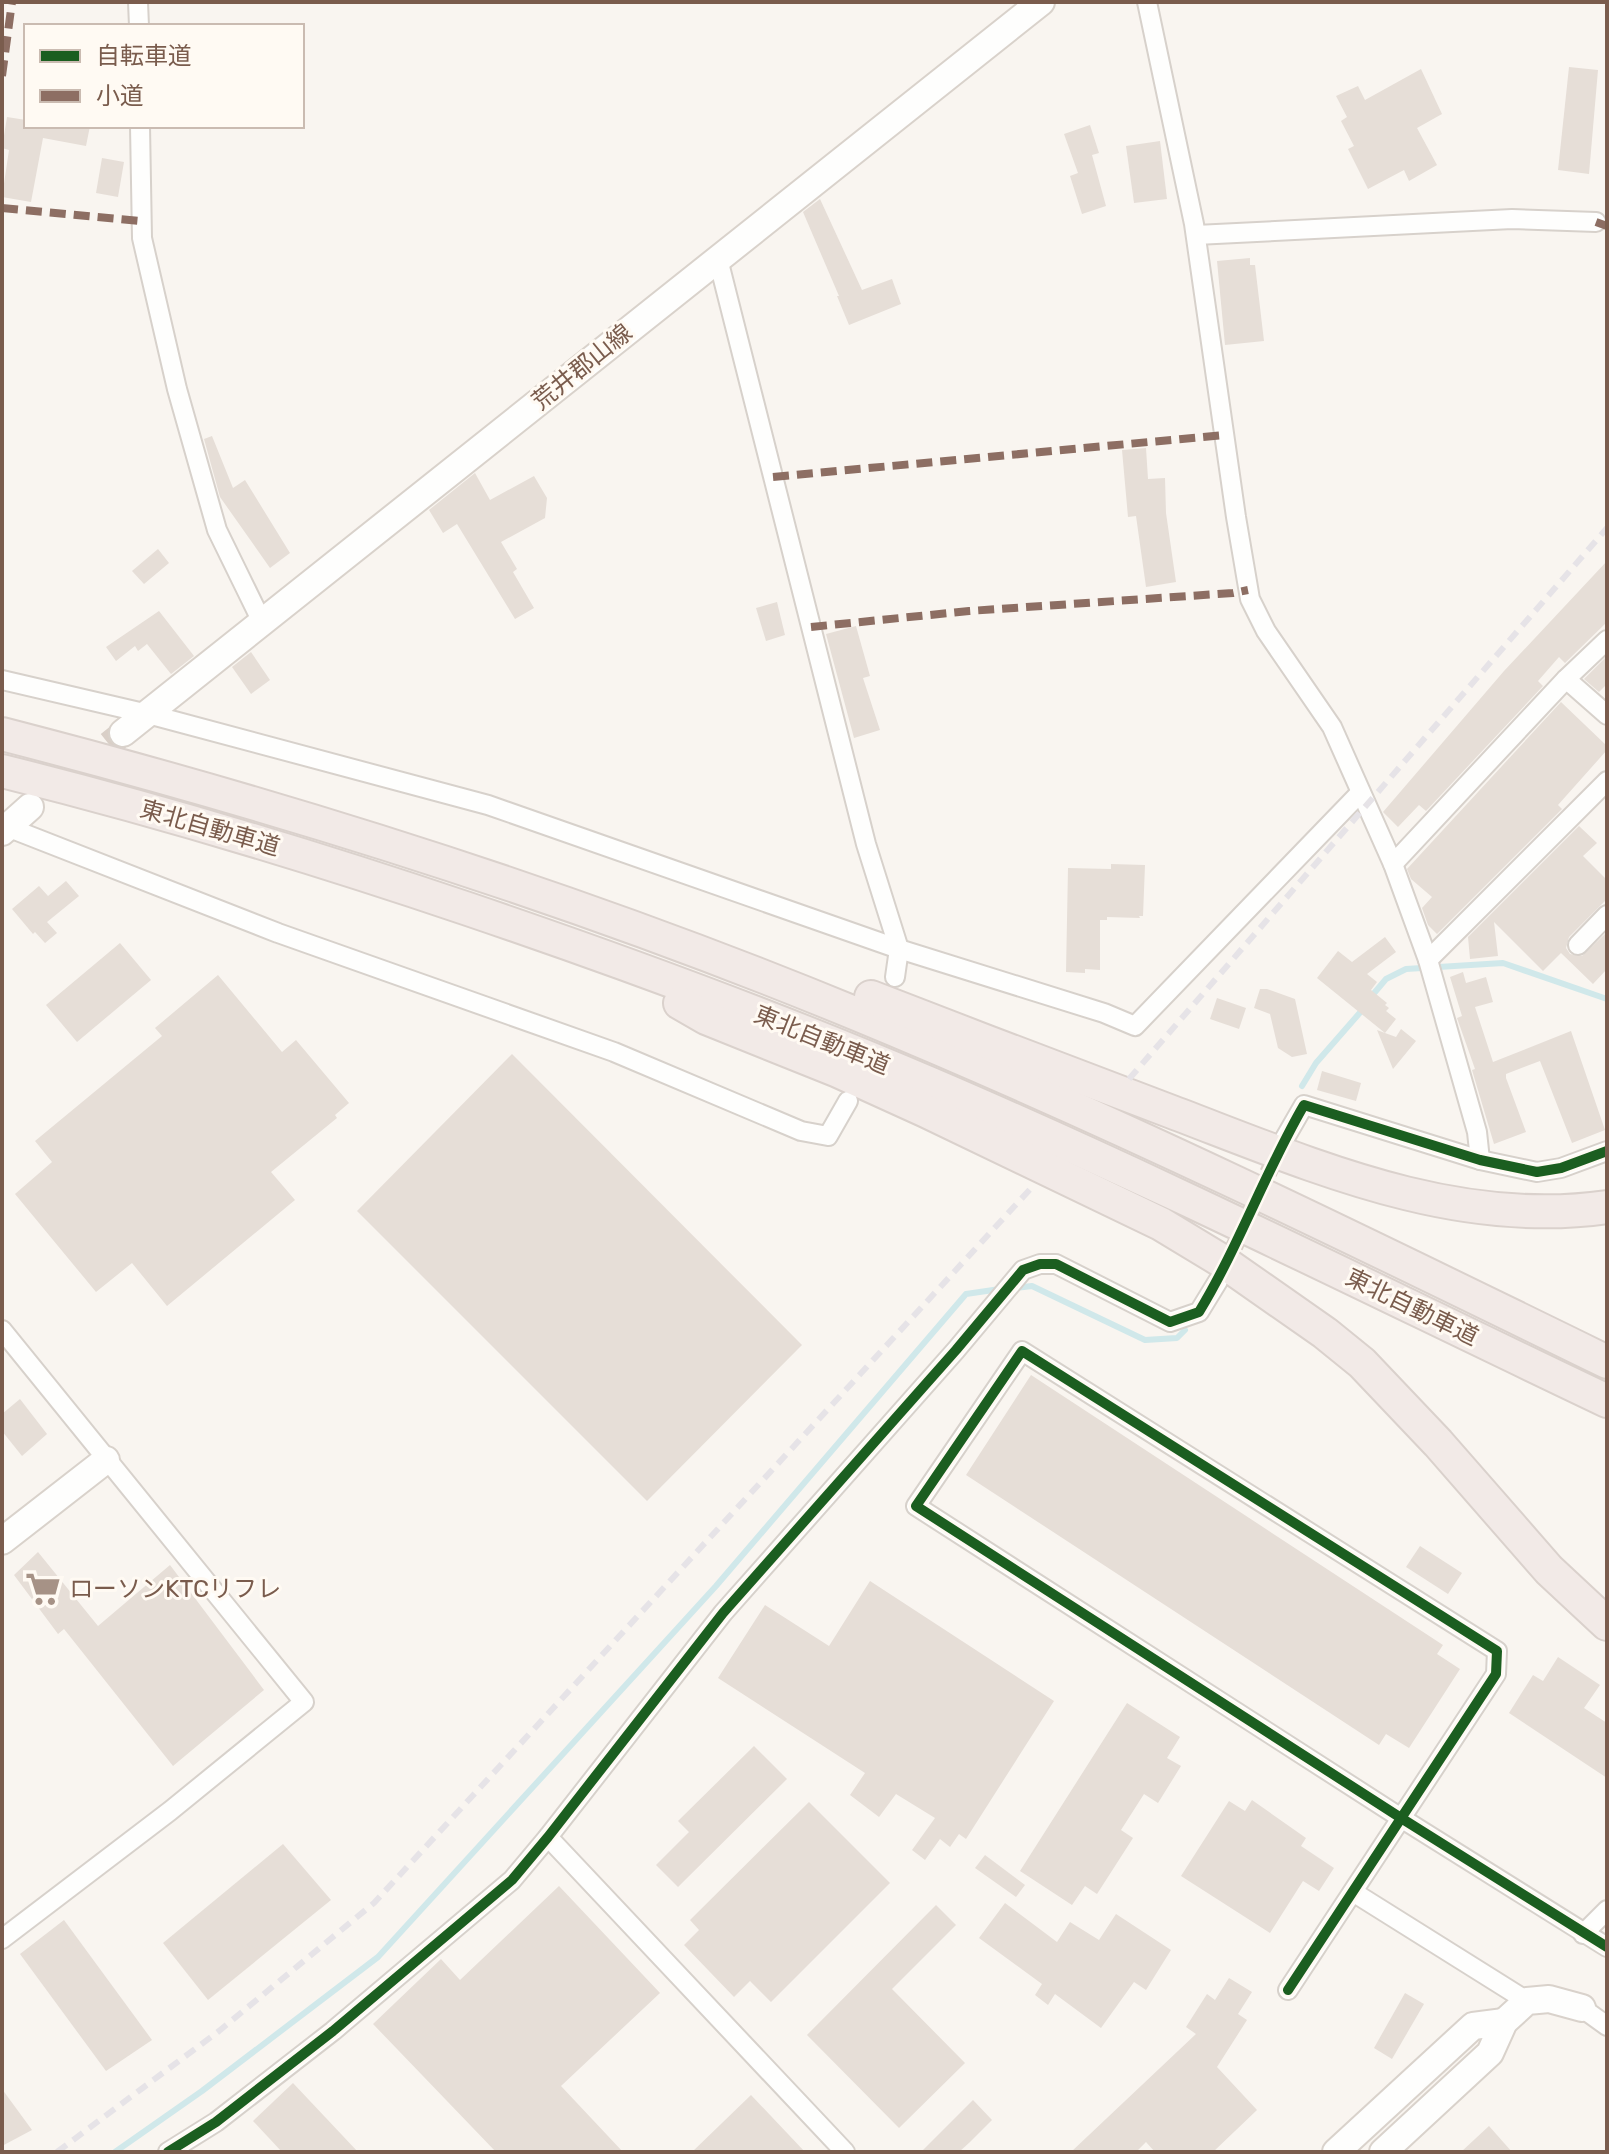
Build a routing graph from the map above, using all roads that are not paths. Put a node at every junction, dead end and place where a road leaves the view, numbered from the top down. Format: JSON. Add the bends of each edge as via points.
{"nodes":[{"id":1,"x":138,"y":2,"type":"edge"},
{"id":2,"x":1041,"y":2,"type":"edge"},
{"id":3,"x":1147,"y":2,"type":"edge"},
{"id":4,"x":139,"y":24,"type":"edge"},
{"id":5,"x":140,"y":128,"type":"edge"},
{"id":6,"x":1596,"y":222,"type":"dead end"},
{"id":7,"x":1196,"y":235,"type":"junction"},
{"id":8,"x":718,"y":259,"type":"junction"},
{"id":9,"x":262,"y":622,"type":"junction"},
{"id":10,"x":1607,"y":640,"type":"edge"},
{"id":11,"x":1566,"y":679,"type":"junction"},
{"id":12,"x":2,"y":680,"type":"edge"},
{"id":13,"x":148,"y":714,"type":"junction"},
{"id":14,"x":1607,"y":715,"type":"edge"},
{"id":15,"x":123,"y":733,"type":"tunnel mouth"},
{"id":16,"x":2,"y":734,"type":"edge"},
{"id":17,"x":2,"y":771,"type":"edge"},
{"id":18,"x":1606,"y":786,"type":"edge"},
{"id":19,"x":1360,"y":793,"type":"junction"},
{"id":20,"x":30,"y":807,"type":"tunnel mouth"},
{"id":21,"x":4,"y":828,"type":"edge"},
{"id":22,"x":1393,"y":864,"type":"junction"},
{"id":23,"x":588,"y":913,"type":"junction"},
{"id":24,"x":1607,"y":915,"type":"edge"},
{"id":25,"x":1578,"y":945,"type":"dead end"},
{"id":26,"x":583,"y":948,"type":"junction"},
{"id":27,"x":899,"y":949,"type":"junction"},
{"id":28,"x":1428,"y":960,"type":"junction"},
{"id":29,"x":895,"y":977,"type":"dead end"},
{"id":30,"x":848,"y":1101,"type":"dead end"},
{"id":31,"x":1285,"y":1138,"type":"tunnel mouth"},
{"id":32,"x":1607,"y":1151,"type":"edge"},
{"id":33,"x":1480,"y":1160,"type":"junction"},
{"id":34,"x":1607,"y":1207,"type":"edge"},
{"id":35,"x":1218,"y":1281,"type":"tunnel mouth"},
{"id":36,"x":2,"y":1330,"type":"edge"},
{"id":37,"x":1607,"y":1362,"type":"edge"},
{"id":38,"x":1607,"y":1401,"type":"edge"},
{"id":39,"x":106,"y":1460,"type":"junction"},
{"id":40,"x":2,"y":1541,"type":"edge"},
{"id":41,"x":1607,"y":1624,"type":"edge"},
{"id":42,"x":1401,"y":1818,"type":"junction"},
{"id":43,"x":548,"y":1837,"type":"junction"},
{"id":44,"x":1353,"y":1892,"type":"junction"},
{"id":45,"x":1607,"y":1910,"type":"edge"},
{"id":46,"x":1583,"y":1934,"type":"junction"},
{"id":47,"x":2,"y":1939,"type":"edge"},
{"id":48,"x":1607,"y":1947,"type":"edge"},
{"id":49,"x":1288,"y":1990,"type":"dead end"},
{"id":50,"x":1527,"y":2001,"type":"junction"},
{"id":51,"x":1582,"y":2008,"type":"junction"},
{"id":52,"x":1607,"y":2018,"type":"edge"},
{"id":53,"x":1504,"y":2022,"type":"junction"},
{"id":54,"x":1607,"y":2026,"type":"edge"},
{"id":55,"x":168,"y":2152,"type":"edge"},
{"id":56,"x":845,"y":2152,"type":"edge"},
{"id":57,"x":1336,"y":2152,"type":"edge"},
{"id":58,"x":1383,"y":2152,"type":"edge"}],
"edges":[{"from":1,"to":4,"type":"street"},
{"from":2,"to":8,"type":"main road","name":"荒井郡山線"},
{"from":3,"to":7,"type":"street"},
{"from":5,"to":9,"type":"street","via":[[142,238],[177,389],[217,530]]},
{"from":6,"to":7,"type":"street","via":[[1512,219]]},
{"from":7,"to":19,"type":"street","via":[[1250,599],[1332,727]]},
{"from":8,"to":9,"type":"main road","name":"荒井郡山線"},
{"from":8,"to":27,"type":"street","via":[[866,844]]},
{"from":9,"to":13,"type":"main road","name":"荒井郡山線"},
{"from":10,"to":11,"type":"street"},
{"from":11,"to":14,"type":"street"},
{"from":11,"to":22,"type":"street"},
{"from":12,"to":13,"type":"street"},
{"from":13,"to":15,"type":"main road","name":"荒井郡山線"},
{"from":13,"to":27,"type":"street","via":[[488,805]]},
{"from":16,"to":23,"type":"highway","name":"東北自動車道","via":[[301,817]]},
{"from":17,"to":26,"type":"highway","name":"東北自動車道","via":[[336,865]]},
{"from":18,"to":28,"type":"street"},
{"from":19,"to":22,"type":"street"},
{"from":19,"to":27,"type":"street","via":[[1135,1026]]},
{"from":20,"to":21,"type":"main road"},
{"from":21,"to":30,"type":"street","via":[[278,933],[614,1052],[801,1131],[828,1136]]},
{"from":22,"to":28,"type":"street"},
{"from":23,"to":34,"type":"highway","via":[[727,949],[866,995],[1370,1185],[1480,1208],[1526,1212]]},
{"from":23,"to":37,"type":"highway","name":"東北自動車道","via":[[962,1059],[1256,1191]]},
{"from":24,"to":25,"type":"street"},
{"from":26,"to":38,"type":"highway","name":"東北自動車道","via":[[948,1091],[1241,1224]]},
{"from":26,"to":41,"type":"highway","via":[[706,1018],[926,1111],[1161,1224],[1222,1261],[1362,1363],[1549,1570]]},
{"from":27,"to":29,"type":"street"},
{"from":28,"to":33,"type":"street","via":[[1477,1132]]},
{"from":31,"to":33,"type":"street","via":[[1304,1105]]},
{"from":32,"to":33,"type":"street","via":[[1537,1172]]},
{"from":35,"to":43,"type":"street","via":[[1199,1312],[1170,1322],[1056,1264],[1023,1270],[723,1613]]},
{"from":36,"to":39,"type":"street"},
{"from":39,"to":40,"type":"main road"},
{"from":39,"to":47,"type":"street","via":[[304,1702]]},
{"from":42,"to":42,"type":"street","via":[[1496,1674],[1497,1651],[1022,1351],[916,1506]]},
{"from":42,"to":44,"type":"street"},
{"from":42,"to":46,"type":"street"},
{"from":43,"to":55,"type":"street","via":[[512,1880],[333,2031],[216,2122]]},
{"from":43,"to":56,"type":"street"},
{"from":44,"to":49,"type":"street"},
{"from":44,"to":50,"type":"street"},
{"from":45,"to":46,"type":"street"},
{"from":46,"to":48,"type":"street"},
{"from":50,"to":51,"type":"main road","via":[[1549,1999]]},
{"from":50,"to":53,"type":"main road"},
{"from":51,"to":52,"type":"street"},
{"from":51,"to":54,"type":"street"},
{"from":53,"to":57,"type":"main road","via":[[1473,2026]]},
{"from":53,"to":58,"type":"main road","via":[[1490,2053]]}]}
